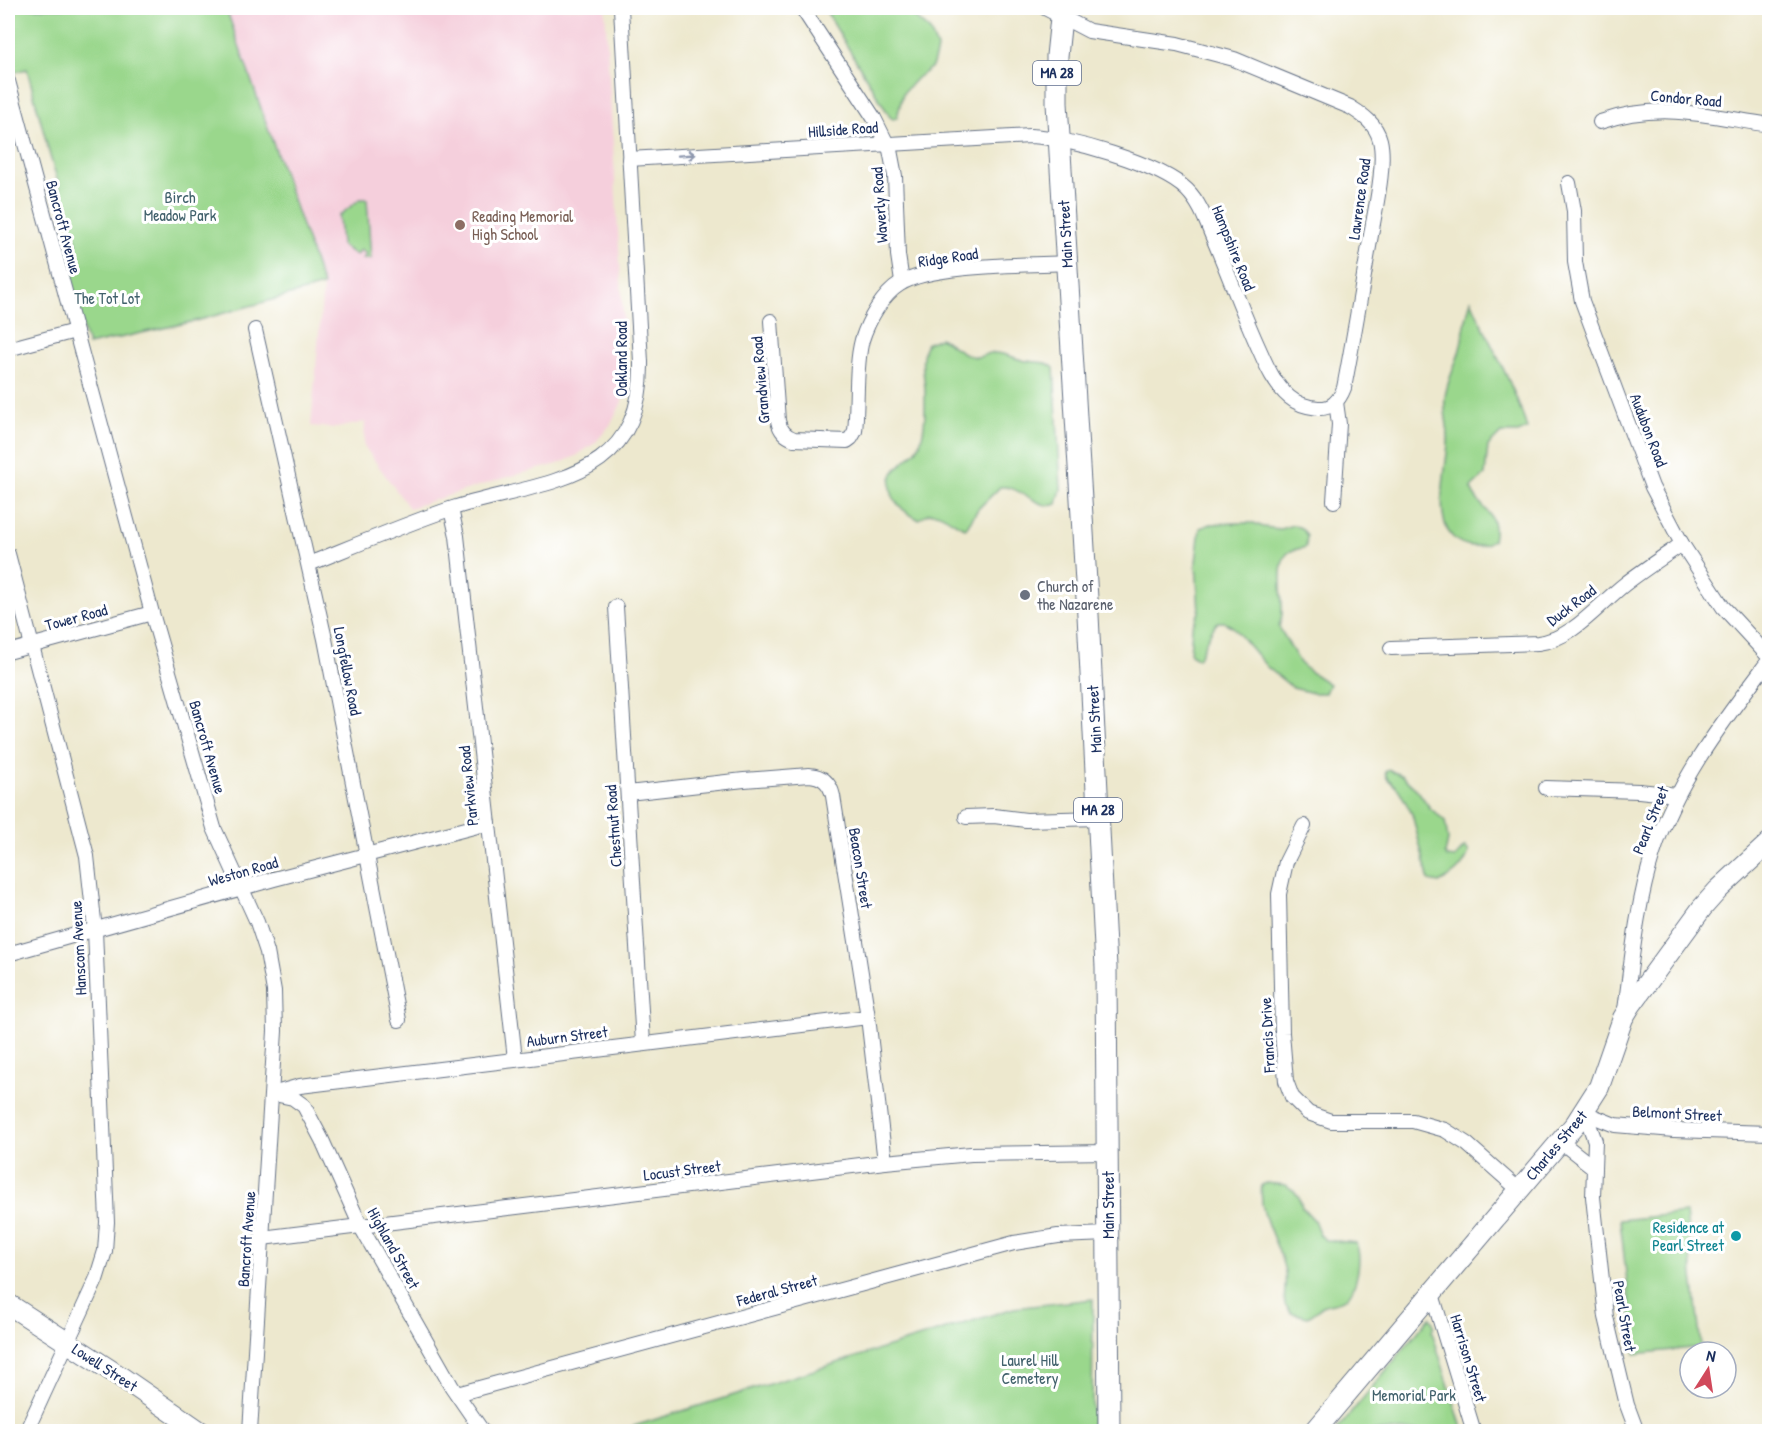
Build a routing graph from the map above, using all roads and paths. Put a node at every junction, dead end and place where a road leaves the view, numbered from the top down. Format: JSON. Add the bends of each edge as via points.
{"nodes":[{"id":1,"x":621,"y":8,"type":"edge"},
{"id":2,"x":802,"y":8,"type":"edge"},
{"id":3,"x":1056,"y":11,"type":"edge"},
{"id":4,"x":8,"y":81,"type":"edge"},
{"id":5,"x":1600,"y":122,"type":"dead end"},
{"id":6,"x":1770,"y":125,"type":"edge"},
{"id":7,"x":1059,"y":139,"type":"junction"},
{"id":8,"x":887,"y":143,"type":"junction"},
{"id":9,"x":629,"y":159,"type":"junction"},
{"id":10,"x":1569,"y":183,"type":"dead end"},
{"id":11,"x":1067,"y":263,"type":"junction"},
{"id":12,"x":902,"y":282,"type":"junction"},
{"id":13,"x":771,"y":321,"type":"dead end"},
{"id":14,"x":255,"y":330,"type":"dead end"},
{"id":15,"x":75,"y":332,"type":"junction"},
{"id":16,"x":8,"y":349,"type":"edge"},
{"id":17,"x":1336,"y":402,"type":"junction"},
{"id":18,"x":786,"y":435,"type":"joint"},
{"id":19,"x":1334,"y":501,"type":"dead end"},
{"id":20,"x":451,"y":509,"type":"junction"},
{"id":21,"x":1682,"y":544,"type":"junction"},
{"id":22,"x":8,"y":554,"type":"edge"},
{"id":23,"x":309,"y":564,"type":"junction"},
{"id":24,"x":616,"y":607,"type":"dead end"},
{"id":25,"x":152,"y":613,"type":"junction"},
{"id":26,"x":33,"y":645,"type":"junction"},
{"id":27,"x":1390,"y":648,"type":"dead end"},
{"id":28,"x":8,"y":652,"type":"edge"},
{"id":29,"x":1770,"y":659,"type":"edge"},
{"id":30,"x":1546,"y":788,"type":"dead end"},
{"id":31,"x":628,"y":792,"type":"junction"},
{"id":32,"x":1677,"y":795,"type":"junction"},
{"id":33,"x":966,"y":817,"type":"dead end"},
{"id":34,"x":1099,"y":818,"type":"junction"},
{"id":35,"x":489,"y":823,"type":"junction"},
{"id":36,"x":1304,"y":826,"type":"dead end"},
{"id":37,"x":1770,"y":842,"type":"edge"},
{"id":38,"x":366,"y":854,"type":"junction"},
{"id":39,"x":242,"y":889,"type":"junction"},
{"id":40,"x":95,"y":930,"type":"junction"},
{"id":41,"x":8,"y":954,"type":"edge"},
{"id":42,"x":868,"y":1017,"type":"junction"},
{"id":43,"x":1623,"y":1018,"type":"junction"},
{"id":44,"x":399,"y":1020,"type":"dead end"},
{"id":45,"x":643,"y":1043,"type":"junction"},
{"id":46,"x":515,"y":1059,"type":"junction"},
{"id":47,"x":272,"y":1094,"type":"junction"},
{"id":48,"x":1585,"y":1113,"type":"junction"},
{"id":49,"x":1770,"y":1133,"type":"edge"},
{"id":50,"x":1561,"y":1142,"type":"junction"},
{"id":51,"x":1108,"y":1152,"type":"junction"},
{"id":52,"x":885,"y":1162,"type":"junction"},
{"id":53,"x":1593,"y":1167,"type":"junction"},
{"id":54,"x":1519,"y":1190,"type":"junction"},
{"id":55,"x":361,"y":1227,"type":"junction"},
{"id":56,"x":1108,"y":1234,"type":"junction"},
{"id":57,"x":262,"y":1238,"type":"junction"},
{"id":58,"x":1432,"y":1294,"type":"junction"},
{"id":59,"x":8,"y":1304,"type":"edge"},
{"id":60,"x":67,"y":1342,"type":"junction"},
{"id":61,"x":457,"y":1394,"type":"junction"},
{"id":62,"x":26,"y":1431,"type":"edge"},
{"id":63,"x":201,"y":1431,"type":"edge"},
{"id":64,"x":250,"y":1431,"type":"edge"},
{"id":65,"x":483,"y":1431,"type":"edge"},
{"id":66,"x":1109,"y":1431,"type":"edge"},
{"id":67,"x":1314,"y":1431,"type":"edge"},
{"id":68,"x":1474,"y":1431,"type":"edge"},
{"id":69,"x":1637,"y":1431,"type":"edge"}],
"edges":[{"from":1,"to":9,"type":"street","name":"Oakland Road"},
{"from":2,"to":8,"type":"street","name":"Waverly Road"},
{"from":3,"to":7,"type":"main road","name":"Main Street","number":"MA 28"},
{"from":3,"to":17,"type":"street","name":"Lawrence Road","via":[[1089,31],[1177,44],[1234,59],[1350,107],[1373,126],[1382,148],[1378,192],[1344,388]]},
{"from":4,"to":15,"type":"street","name":"Bancroft Avenue"},
{"from":5,"to":6,"type":"street","name":"Condor Road","via":[[1633,112],[1665,110]]},
{"from":7,"to":8,"type":"street","name":"Hillside Road","via":[[1030,136]]},
{"from":7,"to":11,"type":"main road","name":"Main Street","number":"MA 28"},
{"from":7,"to":17,"type":"street","name":"Hampshire Road","via":[[1153,169],[1185,188],[1202,211],[1247,323],[1274,378],[1290,398],[1302,405],[1323,408]]},
{"from":9,"to":8,"type":"street","name":"Hillside Road","one_way":true},
{"from":8,"to":12,"type":"street","name":"Waverly Road","via":[[895,176]]},
{"from":9,"to":20,"type":"street","name":"Oakland Road","via":[[641,376],[638,403],[630,423],[613,448],[581,472]]},
{"from":10,"to":21,"type":"street","name":"Audubon Road","via":[[1582,301],[1652,487]]},
{"from":11,"to":12,"type":"street","name":"Ridge Road","via":[[974,268]]},
{"from":11,"to":34,"type":"main road","name":"Main Street","number":"MA 28"},
{"from":12,"to":18,"type":"street","name":"Ridge Road","via":[[882,303],[863,337],[855,431],[851,438],[797,440]]},
{"from":13,"to":18,"type":"street","name":"Grandview Road","via":[[778,421]]},
{"from":14,"to":23,"type":"street","name":"Longfellow Road"},
{"from":15,"to":16,"type":"street"},
{"from":15,"to":25,"type":"street","name":"Bancroft Avenue"},
{"from":17,"to":19,"type":"street","name":"Lawrence Road"},
{"from":20,"to":23,"type":"street","name":"Oakland Road"},
{"from":20,"to":35,"type":"street","name":"Parkview Road"},
{"from":21,"to":27,"type":"street","name":"Duck Road","via":[[1624,585],[1569,632],[1553,640]]},
{"from":21,"to":29,"type":"street","name":"Audubon Road","via":[[1723,607]]},
{"from":22,"to":26,"type":"street","name":"Hanscom Avenue"},
{"from":23,"to":38,"type":"street","name":"Longfellow Road"},
{"from":24,"to":31,"type":"street","name":"Chestnut Road"},
{"from":25,"to":26,"type":"street","name":"Tower Road"},
{"from":25,"to":39,"type":"street","name":"Bancroft Avenue","via":[[214,828]]},
{"from":26,"to":28,"type":"street","name":"Tower Road"},
{"from":26,"to":40,"type":"street","name":"Hanscom Avenue","via":[[85,843]]},
{"from":29,"to":32,"type":"street","name":"Pearl Street","via":[[1713,736]]},
{"from":30,"to":32,"type":"street"},
{"from":31,"to":42,"type":"street","name":"Beacon Street","via":[[744,780],[809,776],[825,779],[833,796]]},
{"from":31,"to":45,"type":"street","name":"Chestnut Road"},
{"from":32,"to":43,"type":"street","name":"Pearl Street","via":[[1646,878]]},
{"from":33,"to":34,"type":"street"},
{"from":34,"to":51,"type":"main road","name":"Main Street","number":"MA 28"},
{"from":35,"to":38,"type":"street","name":"Weston Road"},
{"from":35,"to":46,"type":"street","name":"Parkview Road"},
{"from":36,"to":54,"type":"street","name":"Francis Drive","via":[[1286,862],[1279,894],[1283,1044],[1286,1081],[1292,1097],[1308,1113],[1331,1121],[1413,1121],[1445,1130],[1475,1150]]},
{"from":37,"to":43,"type":"street","name":"Charles Street","via":[[1697,914]]},
{"from":38,"to":39,"type":"street","name":"Weston Road"},
{"from":38,"to":44,"type":"street","name":"Longfellow Road"},
{"from":39,"to":40,"type":"street","name":"Weston Road"},
{"from":39,"to":47,"type":"street","name":"Bancroft Avenue","via":[[262,935],[273,978]]},
{"from":40,"to":41,"type":"street","name":"Weston Road"},
{"from":40,"to":60,"type":"street","name":"Hanscom Avenue","via":[[107,1232],[96,1280]]},
{"from":42,"to":45,"type":"street","name":"Auburn Street"},
{"from":42,"to":52,"type":"street","name":"Beacon Street"},
{"from":43,"to":48,"type":"street","name":"Charles Street","via":[[1604,1074]]},
{"from":45,"to":46,"type":"street","name":"Auburn Street"},
{"from":46,"to":47,"type":"street","name":"Auburn Street","via":[[300,1086]]},
{"from":47,"to":55,"type":"street","name":"Highland Street","via":[[292,1098],[304,1106]]},
{"from":47,"to":57,"type":"street","name":"Bancroft Avenue"},
{"from":48,"to":49,"type":"street","name":"Belmont Street","via":[[1615,1125]]},
{"from":48,"to":50,"type":"street","name":"Charles Street"},
{"from":48,"to":53,"type":"street","name":"Pearl Street","via":[[1595,1141]]},
{"from":50,"to":53,"type":"street"},
{"from":50,"to":54,"type":"street","name":"Charles Street"},
{"from":51,"to":52,"type":"street","name":"Locust Street","via":[[971,1154]]},
{"from":51,"to":56,"type":"main road","name":"Main Street","number":"MA 28"},
{"from":52,"to":55,"type":"street","name":"Locust Street"},
{"from":53,"to":69,"type":"street","name":"Pearl Street","via":[[1606,1317]]},
{"from":54,"to":58,"type":"street","name":"Charles Street"},
{"from":55,"to":57,"type":"street","name":"Locust Street"},
{"from":55,"to":61,"type":"street","name":"Highland Street"},
{"from":56,"to":61,"type":"street","name":"Federal Street","via":[[1014,1243]]},
{"from":56,"to":66,"type":"main road","name":"Main Street","number":"MA 28"},
{"from":57,"to":64,"type":"street","name":"Bancroft Avenue"},
{"from":58,"to":67,"type":"street","name":"Charles Street"},
{"from":58,"to":68,"type":"street","name":"Harrison Street"},
{"from":59,"to":60,"type":"street","name":"Lowell Street"},
{"from":60,"to":62,"type":"street","name":"Hanscom Avenue"},
{"from":60,"to":63,"type":"street","name":"Lowell Street"},
{"from":61,"to":65,"type":"street","name":"Highland Street"}]}
